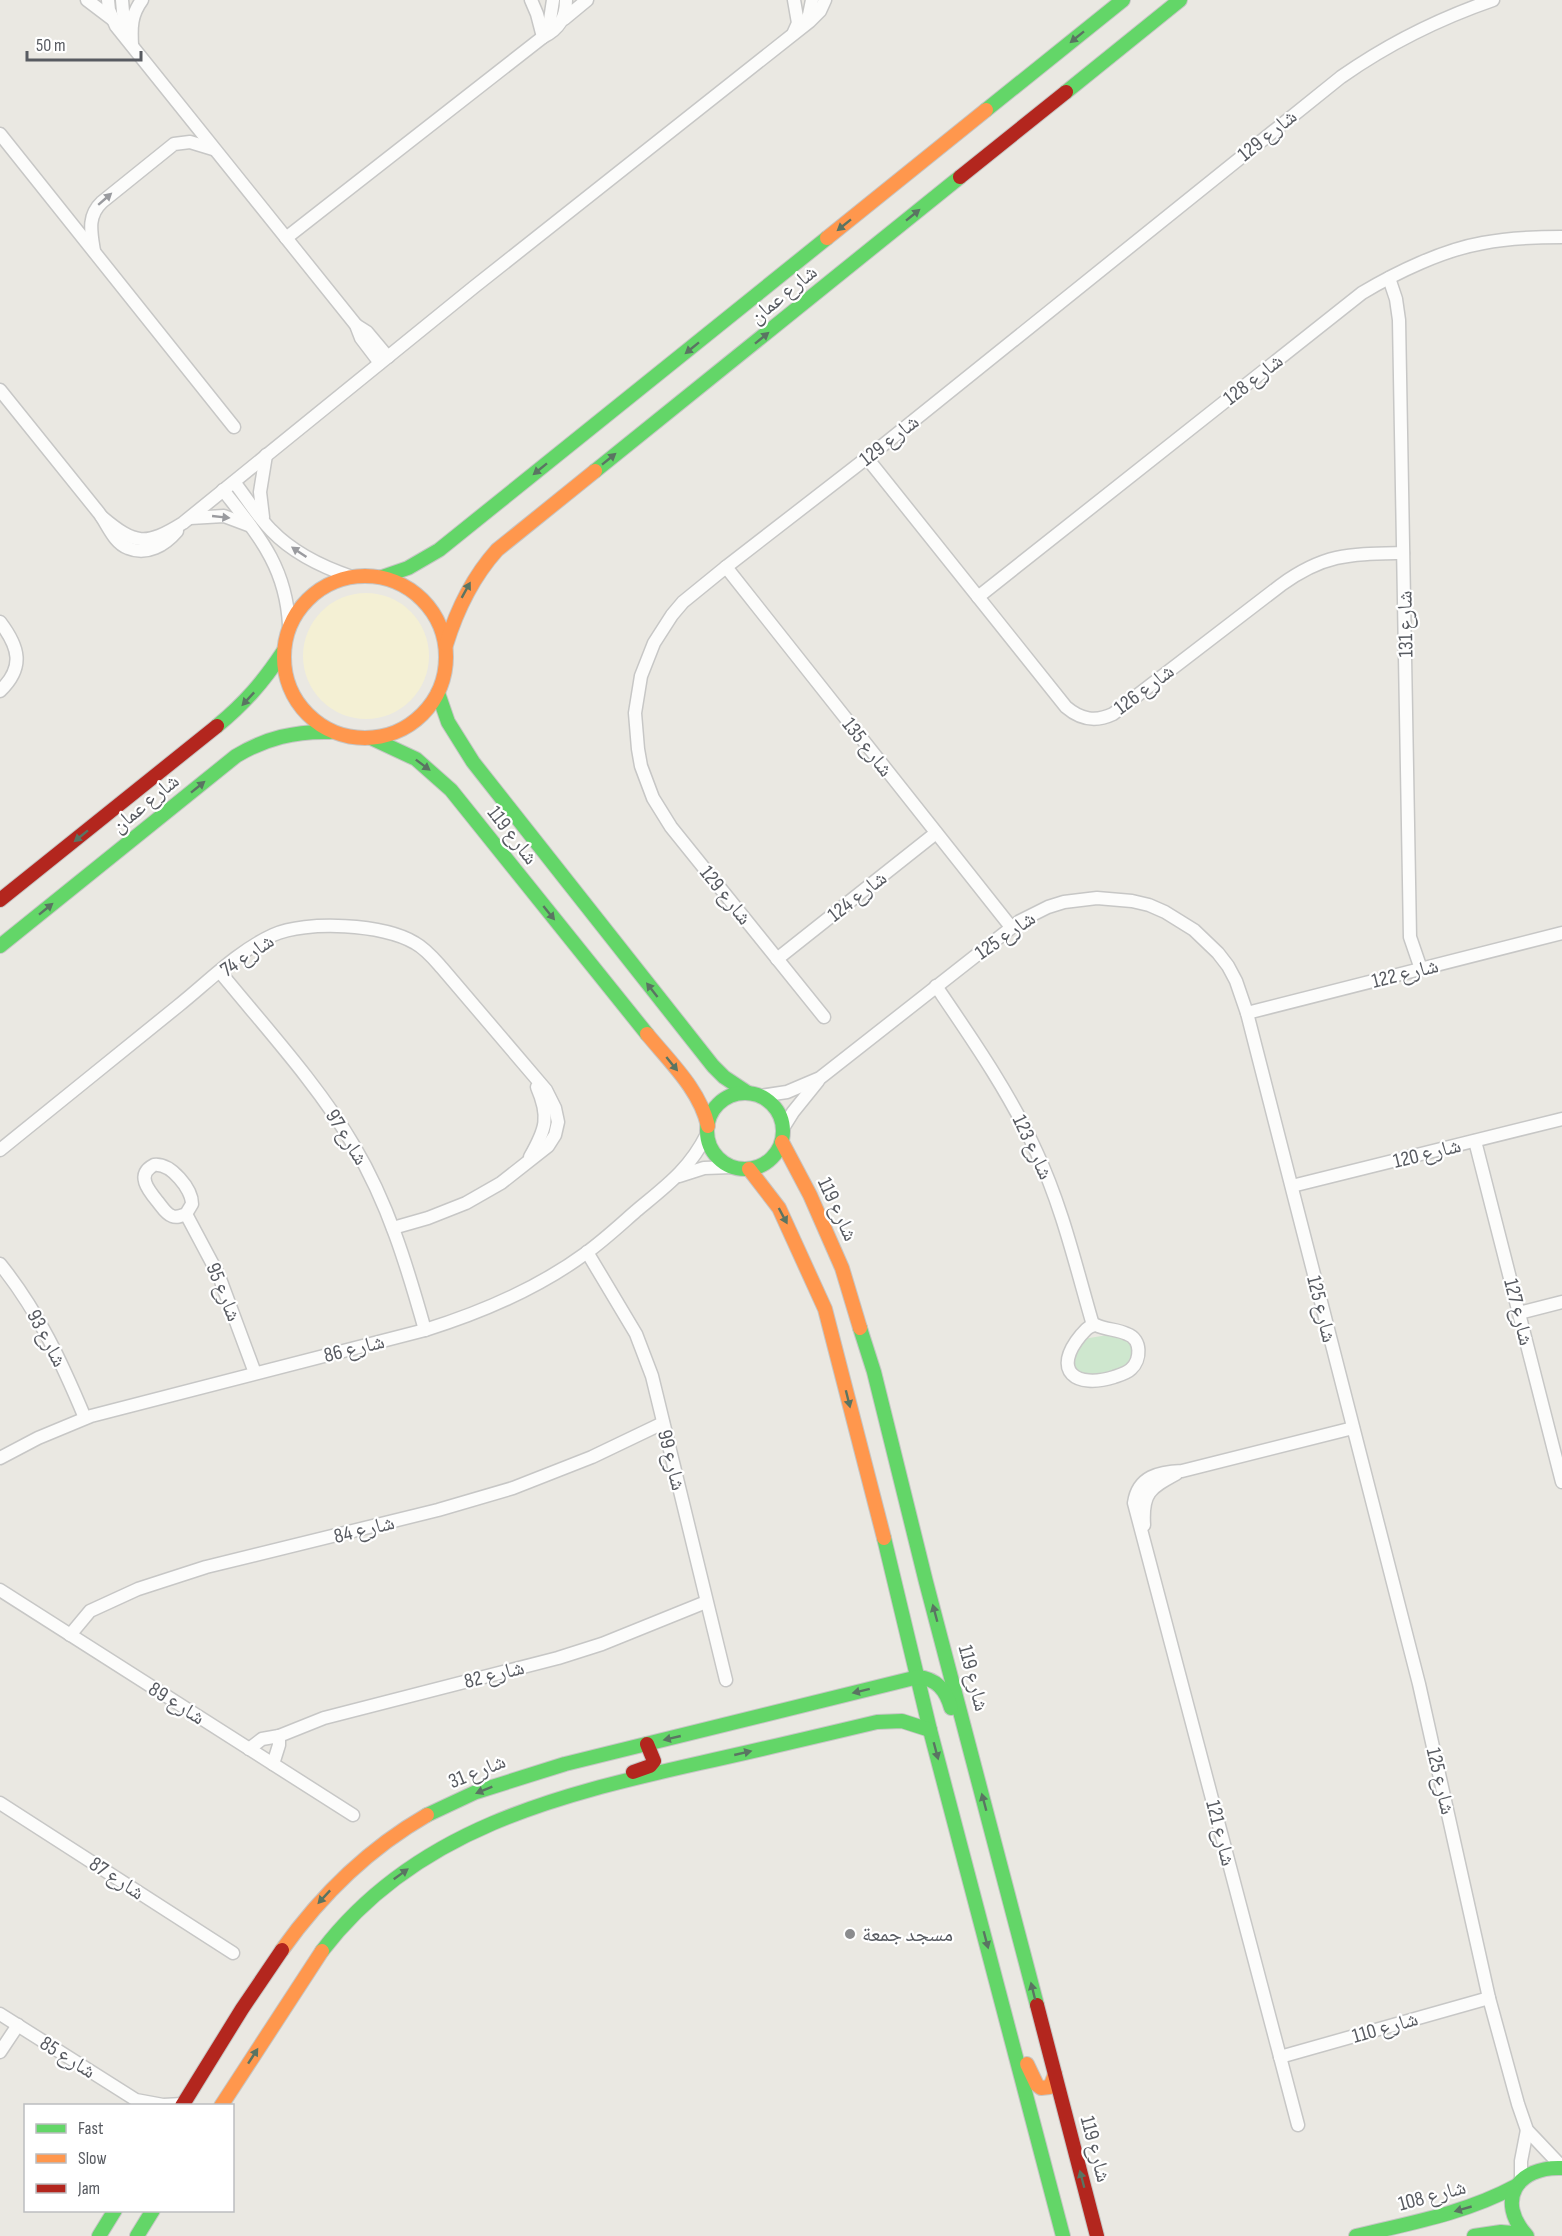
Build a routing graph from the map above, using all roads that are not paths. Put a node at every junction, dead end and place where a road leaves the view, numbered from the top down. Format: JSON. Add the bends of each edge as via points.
{"nodes":[{"id":1,"x":87,"y":0,"type":"edge"},
{"id":2,"x":108,"y":0,"type":"edge"},
{"id":3,"x":122,"y":0,"type":"edge"},
{"id":4,"x":142,"y":0,"type":"edge"},
{"id":5,"x":531,"y":0,"type":"edge"},
{"id":6,"x":553,"y":0,"type":"edge"},
{"id":7,"x":566,"y":0,"type":"edge"},
{"id":8,"x":587,"y":0,"type":"edge"},
{"id":9,"x":794,"y":0,"type":"edge"},
{"id":10,"x":812,"y":0,"type":"edge"},
{"id":11,"x":835,"y":0,"type":"edge"},
{"id":12,"x":1123,"y":0,"type":"edge"},
{"id":13,"x":1180,"y":0,"type":"edge"},
{"id":14,"x":1493,"y":0,"type":"edge"},
{"id":15,"x":823,"y":6,"type":"edge"},
{"id":16,"x":564,"y":19,"type":"junction"},
{"id":17,"x":112,"y":20,"type":"junction"},
{"id":18,"x":799,"y":28,"type":"junction"},
{"id":19,"x":543,"y":37,"type":"junction"},
{"id":20,"x":129,"y":40,"type":"junction"},
{"id":21,"x":0,"y":134,"type":"edge"},
{"id":22,"x":213,"y":149,"type":"junction"},
{"id":23,"x":1562,"y":237,"type":"edge"},
{"id":24,"x":286,"y":238,"type":"junction"},
{"id":25,"x":95,"y":252,"type":"junction"},
{"id":26,"x":1389,"y":278,"type":"junction"},
{"id":27,"x":384,"y":360,"type":"junction"},
{"id":28,"x":0,"y":390,"type":"edge"},
{"id":29,"x":234,"y":427,"type":"dead end"},
{"id":30,"x":266,"y":455,"type":"junction"},
{"id":31,"x":867,"y":458,"type":"junction"},
{"id":32,"x":234,"y":482,"type":"junction"},
{"id":33,"x":223,"y":490,"type":"junction"},
{"id":34,"x":186,"y":521,"type":"junction"},
{"id":35,"x":264,"y":521,"type":"junction"},
{"id":36,"x":252,"y":527,"type":"junction"},
{"id":37,"x":1403,"y":553,"type":"junction"},
{"id":38,"x":726,"y":567,"type":"junction"},
{"id":39,"x":352,"y":577,"type":"junction"},
{"id":40,"x":382,"y":578,"type":"junction"},
{"id":41,"x":978,"y":597,"type":"junction"},
{"id":42,"x":0,"y":622,"type":"edge"},
{"id":43,"x":289,"y":625,"type":"junction"},
{"id":44,"x":446,"y":645,"type":"junction"},
{"id":45,"x":283,"y":652,"type":"junction"},
{"id":46,"x":0,"y":691,"type":"edge"},
{"id":47,"x":438,"y":693,"type":"junction"},
{"id":48,"x":332,"y":732,"type":"junction"},
{"id":49,"x":371,"y":738,"type":"junction"},
{"id":50,"x":936,"y":833,"type":"junction"},
{"id":51,"x":0,"y":900,"type":"edge"},
{"id":52,"x":1011,"y":927,"type":"junction"},
{"id":53,"x":1562,"y":933,"type":"edge"},
{"id":54,"x":0,"y":946,"type":"edge"},
{"id":55,"x":777,"y":958,"type":"junction"},
{"id":56,"x":1420,"y":969,"type":"junction"},
{"id":57,"x":220,"y":972,"type":"junction"},
{"id":58,"x":936,"y":986,"type":"junction"},
{"id":59,"x":1247,"y":1013,"type":"junction"},
{"id":60,"x":824,"y":1017,"type":"dead end"},
{"id":61,"x":820,"y":1078,"type":"junction"},
{"id":62,"x":754,"y":1095,"type":"junction"},
{"id":63,"x":1562,"y":1119,"type":"edge"},
{"id":64,"x":708,"y":1130,"type":"junction"},
{"id":65,"x":783,"y":1135,"type":"junction"},
{"id":66,"x":1475,"y":1141,"type":"junction"},
{"id":67,"x":0,"y":1150,"type":"edge"},
{"id":68,"x":732,"y":1167,"type":"junction"},
{"id":69,"x":749,"y":1169,"type":"junction"},
{"id":70,"x":678,"y":1177,"type":"junction"},
{"id":71,"x":1292,"y":1186,"type":"junction"},
{"id":72,"x":186,"y":1214,"type":"junction"},
{"id":73,"x":393,"y":1228,"type":"junction"},
{"id":74,"x":587,"y":1252,"type":"junction"},
{"id":75,"x":0,"y":1264,"type":"edge"},
{"id":76,"x":1562,"y":1302,"type":"edge"},
{"id":77,"x":1519,"y":1313,"type":"junction"},
{"id":78,"x":1093,"y":1325,"type":"junction"},
{"id":79,"x":425,"y":1330,"type":"junction"},
{"id":80,"x":255,"y":1373,"type":"junction"},
{"id":81,"x":85,"y":1418,"type":"junction"},
{"id":82,"x":663,"y":1423,"type":"junction"},
{"id":83,"x":1353,"y":1428,"type":"junction"},
{"id":84,"x":0,"y":1458,"type":"edge"},
{"id":85,"x":1562,"y":1482,"type":"edge"},
{"id":86,"x":0,"y":1590,"type":"edge"},
{"id":87,"x":706,"y":1602,"type":"junction"},
{"id":88,"x":70,"y":1635,"type":"junction"},
{"id":89,"x":918,"y":1677,"type":"junction"},
{"id":90,"x":726,"y":1680,"type":"dead end"},
{"id":91,"x":930,"y":1730,"type":"junction"},
{"id":92,"x":279,"y":1736,"type":"junction"},
{"id":93,"x":647,"y":1744,"type":"junction"},
{"id":94,"x":969,"y":1746,"type":"junction"},
{"id":95,"x":249,"y":1749,"type":"junction"},
{"id":96,"x":273,"y":1764,"type":"junction"},
{"id":97,"x":559,"y":1797,"type":"junction"},
{"id":98,"x":0,"y":1803,"type":"edge"},
{"id":99,"x":353,"y":1815,"type":"dead end"},
{"id":100,"x":233,"y":1953,"type":"dead end"},
{"id":101,"x":1490,"y":1998,"type":"junction"},
{"id":102,"x":0,"y":2014,"type":"edge"},
{"id":103,"x":18,"y":2025,"type":"junction"},
{"id":104,"x":1009,"y":2025,"type":"junction"},
{"id":105,"x":0,"y":2052,"type":"edge"},
{"id":106,"x":1280,"y":2057,"type":"junction"},
{"id":107,"x":1055,"y":2074,"type":"junction"},
{"id":108,"x":138,"y":2103,"type":"edge"},
{"id":109,"x":182,"y":2104,"type":"edge"},
{"id":110,"x":222,"y":2104,"type":"edge"},
{"id":111,"x":1298,"y":2125,"type":"dead end"},
{"id":112,"x":1527,"y":2130,"type":"junction"},
{"id":113,"x":1562,"y":2168,"type":"edge"},
{"id":114,"x":1518,"y":2183,"type":"junction"},
{"id":115,"x":114,"y":2212,"type":"edge"},
{"id":116,"x":152,"y":2212,"type":"edge"},
{"id":117,"x":1526,"y":2235,"type":"edge"},
{"id":118,"x":99,"y":2236,"type":"edge"},
{"id":119,"x":137,"y":2236,"type":"edge"},
{"id":120,"x":1064,"y":2236,"type":"edge"},
{"id":121,"x":1097,"y":2236,"type":"edge"},
{"id":122,"x":1356,"y":2236,"type":"edge"},
{"id":123,"x":1474,"y":2236,"type":"edge"}],
"edges":[{"from":1,"to":17,"type":"street"},
{"from":2,"to":17,"type":"street"},
{"from":3,"to":20,"type":"street"},
{"from":4,"to":20,"type":"street","via":[[135,11]]},
{"from":5,"to":19,"type":"street"},
{"from":6,"to":19,"type":"street"},
{"from":7,"to":16,"type":"street"},
{"from":8,"to":16,"type":"street"},
{"from":9,"to":18,"type":"street"},
{"from":10,"to":18,"type":"street","via":[[809,15]]},
{"from":11,"to":15,"type":"street"},
{"from":12,"to":40,"type":"street","name":"شارع عمان","one_way":true,"via":[[439,550]]},
{"from":44,"to":13,"type":"street","name":"شارع عمان","one_way":true,"via":[[469,584],[497,549]]},
{"from":14,"to":31,"type":"street","name":"شارع 129","via":[[1394,43],[1341,77]]},
{"from":15,"to":18,"type":"street"},
{"from":16,"to":19,"type":"street"},
{"from":17,"to":20,"type":"street"},
{"from":18,"to":27,"type":"street"},
{"from":19,"to":24,"type":"street"},
{"from":20,"to":22,"type":"street"},
{"from":21,"to":25,"type":"street"},
{"from":22,"to":24,"type":"street"},
{"from":25,"to":22,"type":"street","one_way":true,"via":[[90,223],[102,202],[174,144],[190,142]]},
{"from":23,"to":26,"type":"street","name":"شارع 128","via":[[1515,238],[1467,246]]},
{"from":24,"to":27,"type":"street","via":[[356,325],[361,338]]},
{"from":25,"to":29,"type":"street"},
{"from":26,"to":37,"type":"street","name":"شارع 131","via":[[1400,320]]},
{"from":26,"to":41,"type":"street","name":"شارع 128","via":[[1362,292]]},
{"from":27,"to":30,"type":"street"},
{"from":28,"to":34,"type":"street","via":[[102,518],[127,536],[156,537]]},
{"from":30,"to":32,"type":"street"},
{"from":30,"to":35,"type":"street","via":[[260,492]]},
{"from":31,"to":38,"type":"street","name":"شارع 129"},
{"from":31,"to":41,"type":"street","name":"شارع 126"},
{"from":32,"to":33,"type":"street"},
{"from":32,"to":35,"type":"street"},
{"from":33,"to":34,"type":"street"},
{"from":33,"to":36,"type":"street"},
{"from":34,"to":36,"type":"street","one_way":true,"via":[[224,516]]},
{"from":39,"to":35,"type":"street","one_way":true,"via":[[308,559]]},
{"from":36,"to":43,"type":"street","via":[[272,556],[288,606]]},
{"from":37,"to":41,"type":"street","name":"شارع 126","via":[[1349,554],[1310,566],[1119,709],[1099,719],[1084,718],[1066,707]]},
{"from":37,"to":56,"type":"street","name":"شارع 131","via":[[1410,937]]},
{"from":38,"to":50,"type":"street","name":"شارع 135"},
{"from":38,"to":55,"type":"street","name":"شارع 129","via":[[683,602],[654,643],[637,694],[638,749],[647,783],[671,827]]},
{"from":39,"to":40,"type":"street"},
{"from":39,"to":43,"type":"street","via":[[330,584],[309,598]]},
{"from":40,"to":44,"type":"street","via":[[401,584],[431,609]]},
{"from":42,"to":46,"type":"street","via":[[13,640],[17,658],[14,674]]},
{"from":43,"to":45,"type":"street"},
{"from":44,"to":47,"type":"street"},
{"from":45,"to":48,"type":"street","via":[[284,672],[300,708]]},
{"from":45,"to":51,"type":"street","name":"شارع عمان","one_way":true,"via":[[260,686],[237,710]]},
{"from":47,"to":49,"type":"street","via":[[429,707],[404,729]]},
{"from":62,"to":47,"type":"street","name":"شارع 119","one_way":true,"via":[[713,1066],[472,762],[448,722]]},
{"from":48,"to":49,"type":"street","via":[[351,738]]},
{"from":54,"to":48,"type":"street","name":"شارع عمان","one_way":true,"via":[[236,756],[285,734]]},
{"from":49,"to":64,"type":"street","name":"شارع 119","one_way":true,"via":[[416,759],[451,790],[693,1090],[705,1113]]},
{"from":50,"to":52,"type":"street","name":"شارع 135"},
{"from":50,"to":55,"type":"street","name":"شارع 124"},
{"from":52,"to":58,"type":"street","name":"شارع 125"},
{"from":52,"to":59,"type":"street","name":"شارع 125","via":[[1048,907],[1081,899],[1114,898],[1149,905],[1180,920],[1207,941],[1236,981]]},
{"from":53,"to":56,"type":"street","name":"شارع 122"},
{"from":55,"to":60,"type":"street","name":"شارع 129"},
{"from":56,"to":59,"type":"street","name":"شارع 122"},
{"from":57,"to":67,"type":"street","name":"شارع 74"},
{"from":57,"to":73,"type":"street","name":"شارع 97","via":[[340,1124],[367,1168]]},
{"from":57,"to":73,"type":"street","name":"شارع 74","via":[[262,941],[300,927],[327,925],[414,942],[427,951],[552,1100],[558,1122],[552,1140],[501,1182],[466,1203]]},
{"from":58,"to":61,"type":"street","name":"شارع 125"},
{"from":58,"to":78,"type":"street","name":"شارع 123","via":[[1005,1091],[1036,1152],[1059,1210]]},
{"from":59,"to":71,"type":"street","name":"شارع 125"},
{"from":61,"to":62,"type":"street","name":"شارع 125","via":[[787,1092]]},
{"from":61,"to":65,"type":"street","name":"شارع 125","via":[[793,1112]]},
{"from":62,"to":64,"type":"street","via":[[737,1094],[726,1099],[711,1115]]},
{"from":62,"to":65,"type":"street","via":[[776,1109]]},
{"from":63,"to":66,"type":"street","name":"شارع 120"},
{"from":64,"to":68,"type":"street","via":[[713,1151]]},
{"from":64,"to":70,"type":"street","name":"شارع 86"},
{"from":65,"to":69,"type":"street","via":[[770,1160]]},
{"from":94,"to":65,"type":"street","name":"شارع 119","one_way":true,"via":[[855,1305]]},
{"from":66,"to":71,"type":"street","name":"شارع 120"},
{"from":66,"to":77,"type":"street","name":"شارع 127"},
{"from":68,"to":69,"type":"street"},
{"from":68,"to":70,"type":"street","name":"شارع 86","via":[[704,1168]]},
{"from":69,"to":89,"type":"street","one_way":true,"via":[[779,1208],[825,1309]]},
{"from":70,"to":74,"type":"street","name":"شارع 86"},
{"from":71,"to":83,"type":"street","name":"شارع 125"},
{"from":72,"to":72,"type":"street","name":"شارع 95","via":[[192,1204],[190,1193],[169,1168],[150,1168],[144,1176],[148,1190],[168,1214]]},
{"from":72,"to":80,"type":"street","name":"شارع 95","via":[[219,1276]]},
{"from":73,"to":79,"type":"street","name":"شارع 97"},
{"from":74,"to":79,"type":"street","name":"شارع 86","via":[[508,1300]]},
{"from":74,"to":82,"type":"street","name":"شارع 99","via":[[636,1334]]},
{"from":75,"to":81,"type":"street","name":"شارع 93","via":[[46,1332]]},
{"from":76,"to":77,"type":"street"},
{"from":77,"to":85,"type":"street","name":"شارع 127"},
{"from":78,"to":78,"type":"street","via":[[1071,1347],[1067,1359],[1072,1374],[1086,1382],[1106,1380],[1128,1371],[1137,1361],[1137,1342],[1126,1333]]},
{"from":79,"to":80,"type":"street","name":"شارع 86"},
{"from":80,"to":81,"type":"street","name":"شارع 86"},
{"from":81,"to":84,"type":"street","name":"شارع 86"},
{"from":82,"to":87,"type":"street","name":"شارع 99"},
{"from":82,"to":88,"type":"street","name":"شارع 84","via":[[513,1488],[138,1589],[90,1611]]},
{"from":83,"to":101,"type":"street","name":"شارع 125","via":[[1419,1684]]},
{"from":83,"to":106,"type":"street","name":"شارع 121","via":[[1182,1471],[1155,1486],[1143,1508],[1145,1541]]},
{"from":86,"to":88,"type":"street","name":"شارع 89"},
{"from":87,"to":90,"type":"street","name":"شارع 99"},
{"from":87,"to":92,"type":"street","name":"شارع 82","via":[[558,1658],[324,1718]]},
{"from":88,"to":95,"type":"street","name":"شارع 89"},
{"from":89,"to":91,"type":"street"},
{"from":89,"to":93,"type":"street","name":"شارع 31","one_way":true},
{"from":89,"to":94,"type":"street","via":[[930,1677],[943,1688],[955,1725]]},
{"from":97,"to":91,"type":"street","one_way":true,"via":[[877,1722],[902,1721]]},
{"from":91,"to":104,"type":"street","one_way":true},
{"from":92,"to":95,"type":"street","name":"شارع 82","via":[[262,1739]]},
{"from":92,"to":96,"type":"street"},
{"from":93,"to":97,"type":"street","via":[[654,1761],[650,1766],[577,1786]]},
{"from":93,"to":109,"type":"street","name":"شارع 31","one_way":true,"via":[[516,1778],[448,1805],[388,1839],[339,1882],[294,1932]]},
{"from":107,"to":94,"type":"street","name":"شارع 119","one_way":true},
{"from":95,"to":96,"type":"street","name":"شارع 89"},
{"from":96,"to":99,"type":"street","name":"شارع 89"},
{"from":110,"to":97,"type":"street","one_way":true,"via":[[311,1965],[359,1909],[400,1874],[445,1845],[486,1824]]},
{"from":98,"to":100,"type":"street","name":"شارع 87"},
{"from":101,"to":106,"type":"street","name":"شارع 110"},
{"from":101,"to":112,"type":"street","name":"شارع 125"},
{"from":102,"to":103,"type":"street","name":"شارع 85"},
{"from":103,"to":105,"type":"street"},
{"from":103,"to":108,"type":"street","name":"شارع 85"},
{"from":104,"to":107,"type":"street","via":[[1037,2085],[1047,2089]]},
{"from":104,"to":120,"type":"street"},
{"from":106,"to":111,"type":"street","name":"شارع 121"},
{"from":121,"to":107,"type":"street","name":"شارع 119","one_way":true},
{"from":112,"to":113,"type":"street","name":"شارع 125"},
{"from":112,"to":114,"type":"street","name":"شارع 125"},
{"from":113,"to":114,"type":"street","name":"شارع 108","via":[[1535,2169]]},
{"from":114,"to":117,"type":"street","via":[[1511,2206],[1517,2226]]},
{"from":114,"to":122,"type":"street","name":"شارع 108","one_way":true,"via":[[1498,2197],[1464,2209]]},
{"from":115,"to":118,"type":"street"},
{"from":116,"to":119,"type":"street"},
{"from":117,"to":123,"type":"street","via":[[1501,2232]]}]}
